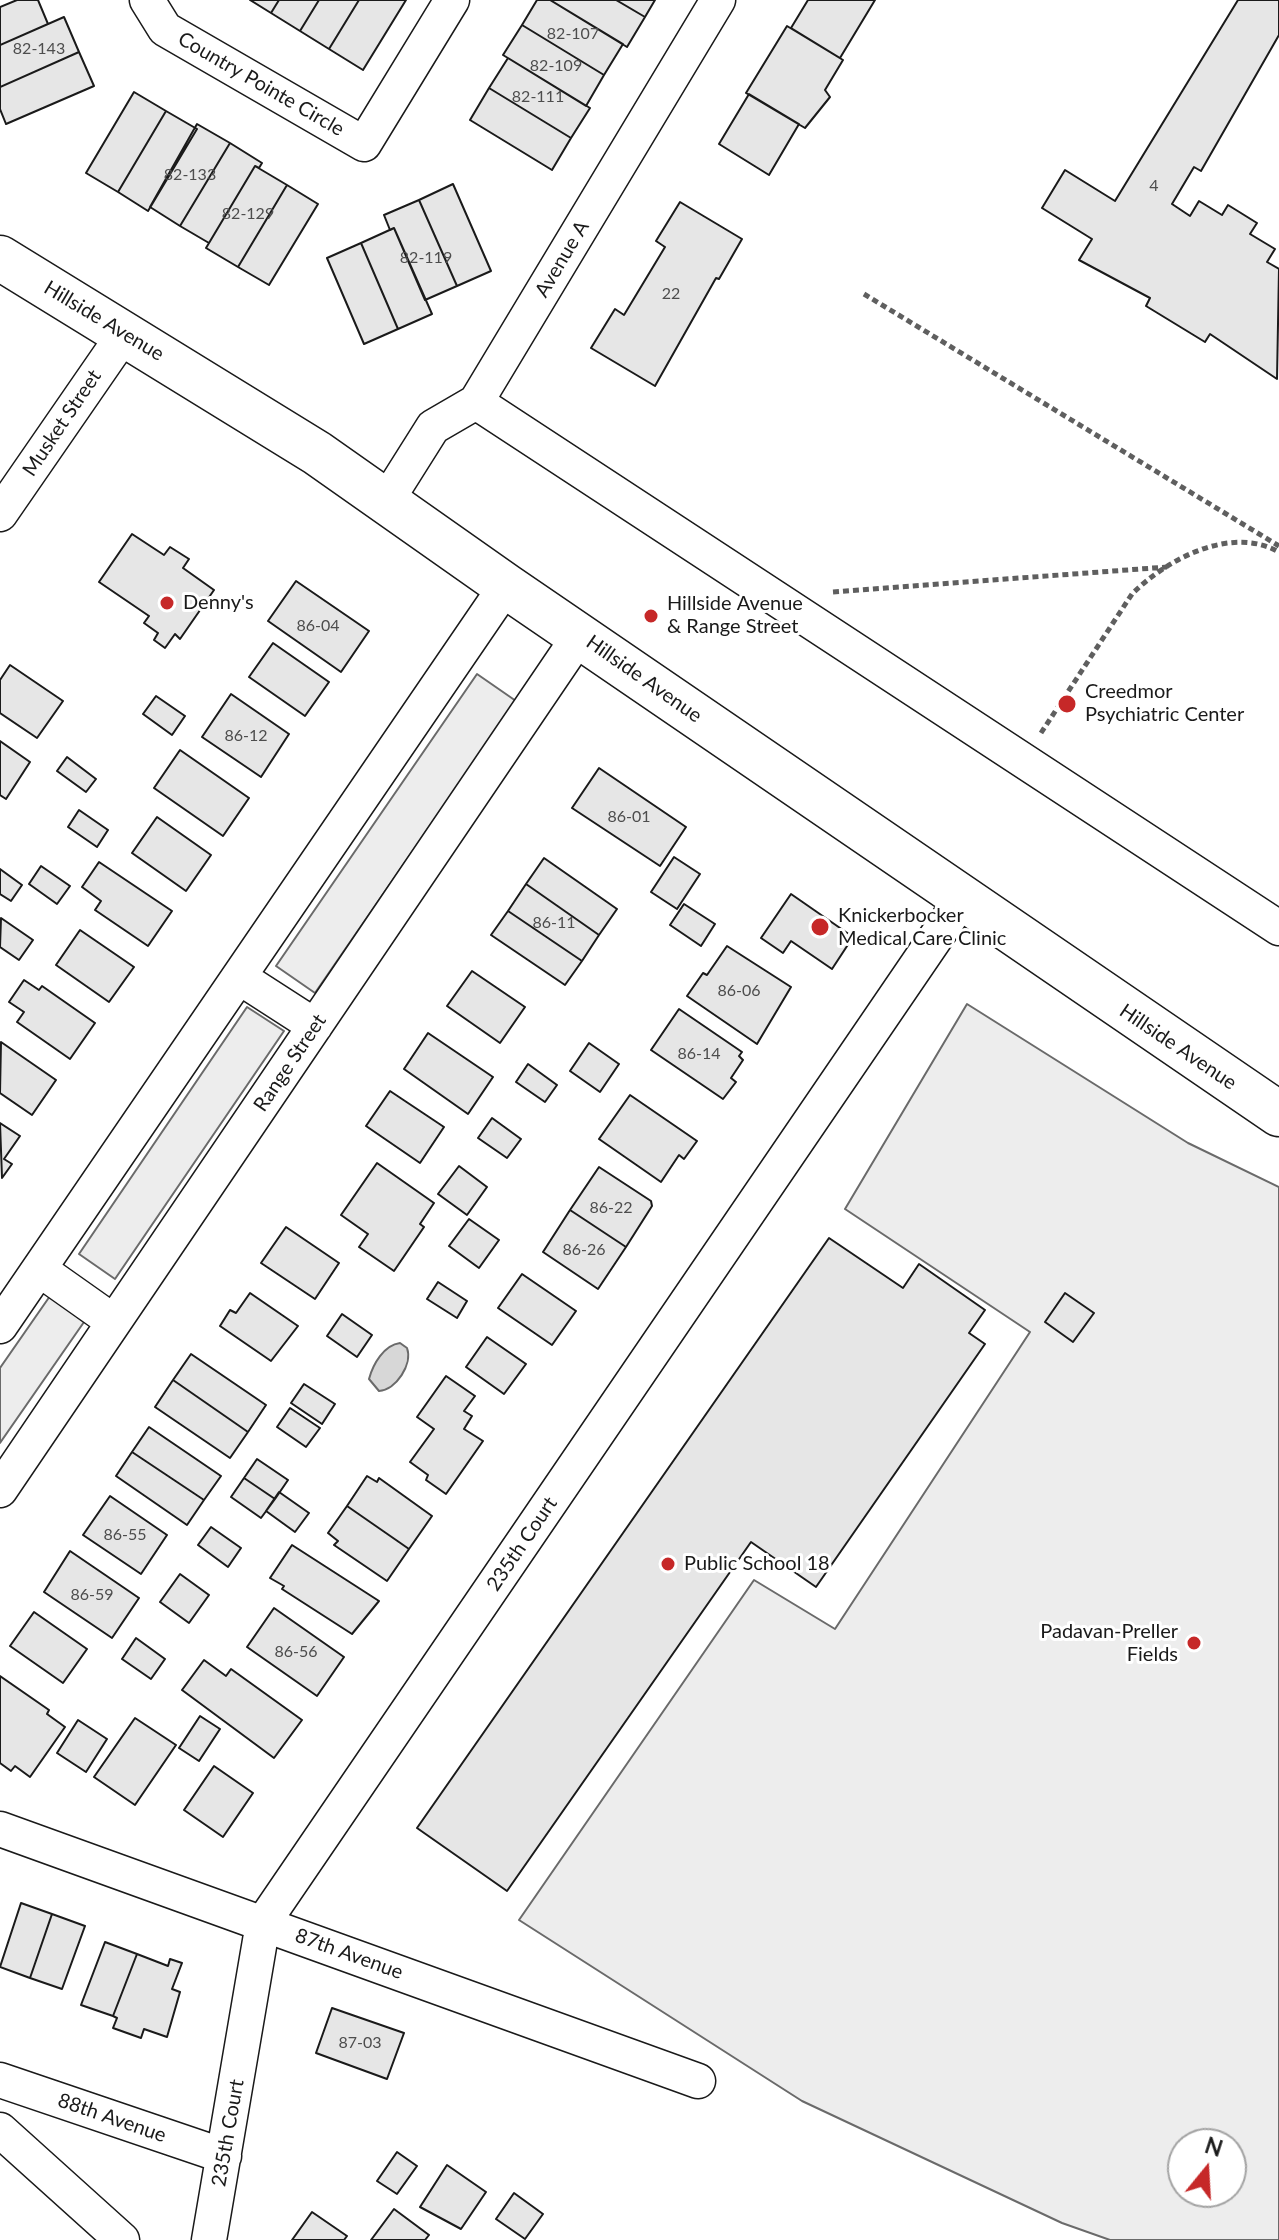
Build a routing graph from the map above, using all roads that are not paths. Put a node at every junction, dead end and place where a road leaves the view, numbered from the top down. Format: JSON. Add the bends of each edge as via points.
{"nodes":[{"id":1,"x":147,"y":0,"type":"edge"},
{"id":2,"x":452,"y":0,"type":"edge"},
{"id":3,"x":718,"y":0,"type":"edge"},
{"id":4,"x":0,"y":258,"type":"edge"},
{"id":5,"x":125,"y":333,"type":"junction"},
{"id":6,"x":476,"y":402,"type":"junction"},
{"id":7,"x":387,"y":500,"type":"junction"},
{"id":8,"x":0,"y":514,"type":"edge"},
{"id":9,"x":506,"y":586,"type":"junction"},
{"id":10,"x":580,"y":635,"type":"junction"},
{"id":11,"x":962,"y":899,"type":"junction"},
{"id":12,"x":1279,"y":928,"type":"edge"},
{"id":13,"x":239,"y":977,"type":"junction"},
{"id":14,"x":315,"y":1026,"type":"junction"},
{"id":15,"x":1279,"y":1114,"type":"edge"},
{"id":16,"x":39,"y":1269,"type":"junction"},
{"id":17,"x":114,"y":1322,"type":"junction"},
{"id":18,"x":0,"y":1326,"type":"edge"},
{"id":19,"x":0,"y":1490,"type":"edge"},
{"id":20,"x":0,"y":1829,"type":"edge"},
{"id":21,"x":263,"y":1923,"type":"junction"},
{"id":22,"x":0,"y":2080,"type":"edge"},
{"id":23,"x":698,"y":2081,"type":"dead end"},
{"id":24,"x":0,"y":2130,"type":"edge"},
{"id":25,"x":224,"y":2156,"type":"junction"},
{"id":26,"x":122,"y":2240,"type":"edge"},
{"id":27,"x":209,"y":2240,"type":"edge"}],
"edges":[{"from":1,"to":2,"type":"street","name":"Country Pointe Circle","via":[[165,29],[364,144]]},
{"from":3,"to":6,"type":"street","name":"Avenue A"},
{"from":4,"to":5,"type":"main road","name":"Hillside Avenue"},
{"from":5,"to":7,"type":"main road","name":"Hillside Avenue"},
{"from":5,"to":8,"type":"street","name":"Musket Street"},
{"from":6,"to":7,"type":"street","name":"Avenue A","via":[[433,427]]},
{"from":6,"to":12,"type":"street"},
{"from":7,"to":9,"type":"main road","name":"Hillside Avenue"},
{"from":9,"to":10,"type":"main road","name":"Hillside Avenue"},
{"from":9,"to":13,"type":"street"},
{"from":10,"to":11,"type":"main road","name":"Hillside Avenue"},
{"from":10,"to":14,"type":"street","name":"Range Street"},
{"from":11,"to":15,"type":"main road","name":"Hillside Avenue"},
{"from":11,"to":21,"type":"street","name":"235th Court"},
{"from":13,"to":14,"type":"street"},
{"from":13,"to":16,"type":"street"},
{"from":14,"to":17,"type":"street","name":"Range Street"},
{"from":16,"to":17,"type":"street"},
{"from":16,"to":18,"type":"street"},
{"from":17,"to":19,"type":"street","name":"Range Street"},
{"from":20,"to":21,"type":"street","name":"87th Avenue"},
{"from":21,"to":23,"type":"street","name":"87th Avenue"},
{"from":21,"to":25,"type":"street","name":"235th Court"},
{"from":22,"to":25,"type":"street","name":"88th Avenue"},
{"from":24,"to":26,"type":"street"},
{"from":25,"to":27,"type":"street","name":"235th Court"}]}
